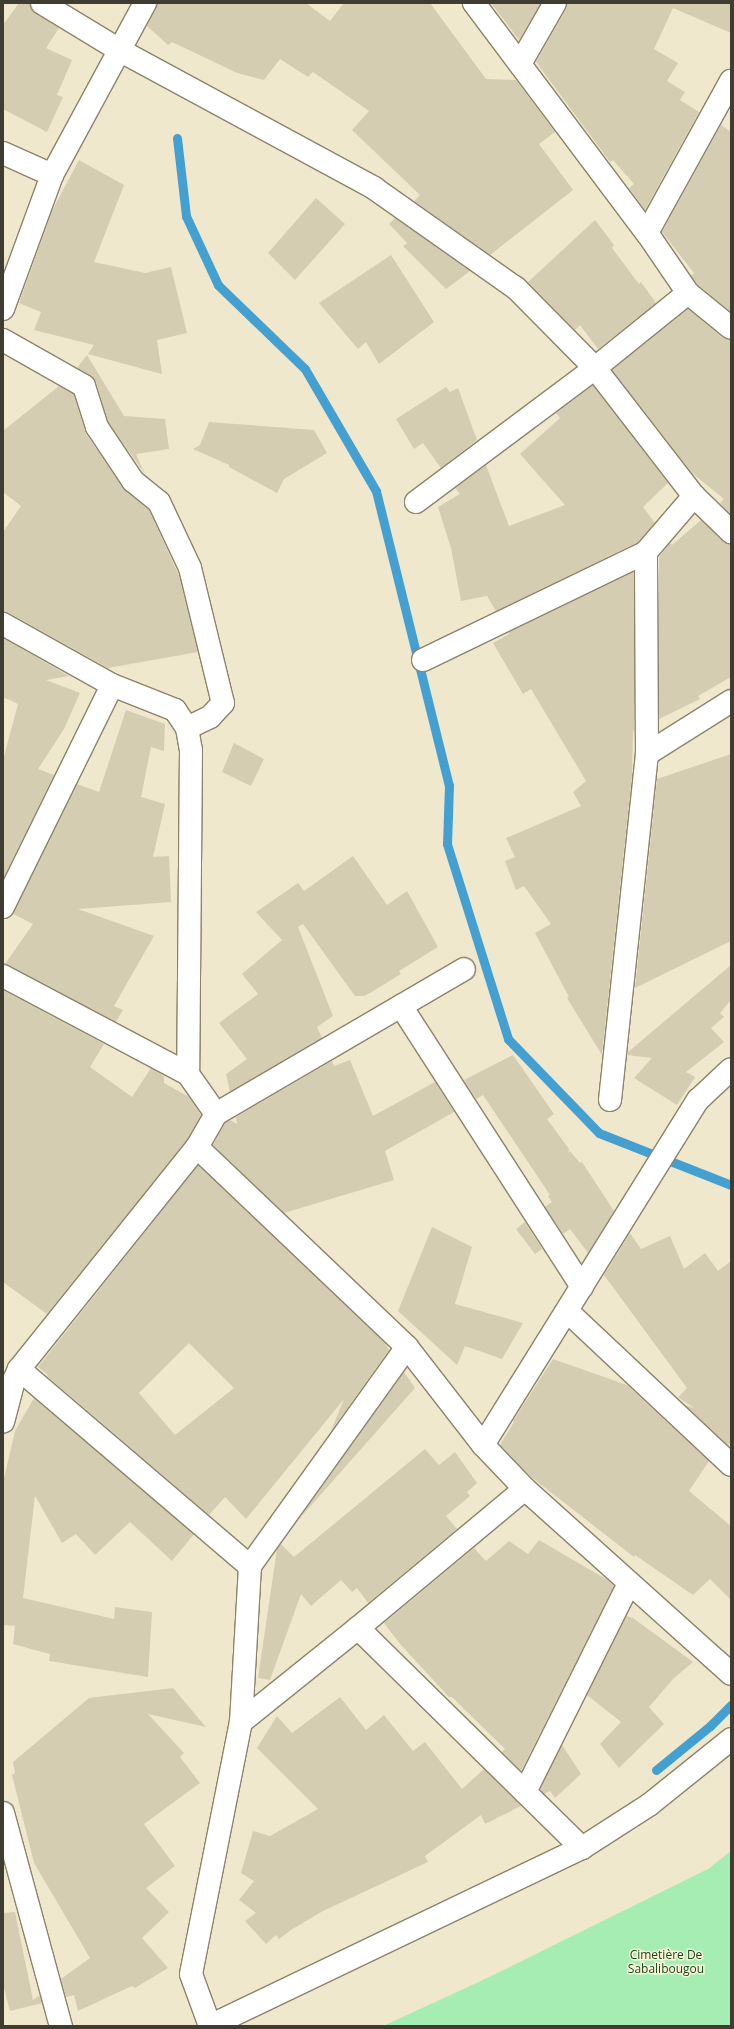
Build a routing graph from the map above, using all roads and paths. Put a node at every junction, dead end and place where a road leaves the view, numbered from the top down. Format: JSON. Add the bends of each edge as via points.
{"nodes":[{"id":1,"x":42,"y":3,"type":"edge"},
{"id":2,"x":146,"y":3,"type":"edge"},
{"id":3,"x":474,"y":3,"type":"edge"},
{"id":4,"x":555,"y":3,"type":"edge"},
{"id":5,"x":121,"y":51,"type":"junction"},
{"id":6,"x":520,"y":64,"type":"junction"},
{"id":7,"x":731,"y":81,"type":"edge"},
{"id":8,"x":3,"y":153,"type":"edge"},
{"id":9,"x":52,"y":176,"type":"junction"},
{"id":10,"x":647,"y":233,"type":"junction"},
{"id":11,"x":688,"y":293,"type":"junction"},
{"id":12,"x":3,"y":309,"type":"edge"},
{"id":13,"x":731,"y":328,"type":"edge"},
{"id":14,"x":3,"y":340,"type":"edge"},
{"id":15,"x":595,"y":368,"type":"junction"},
{"id":16,"x":694,"y":496,"type":"junction"},
{"id":17,"x":416,"y":502,"type":"dead end"},
{"id":18,"x":731,"y":532,"type":"edge"},
{"id":19,"x":646,"y":552,"type":"junction"},
{"id":20,"x":3,"y":624,"type":"edge"},
{"id":21,"x":423,"y":660,"type":"dead end"},
{"id":22,"x":112,"y":685,"type":"junction"},
{"id":23,"x":731,"y":701,"type":"edge"},
{"id":24,"x":186,"y":728,"type":"junction"},
{"id":25,"x":647,"y":754,"type":"junction"},
{"id":26,"x":3,"y":907,"type":"edge"},
{"id":27,"x":464,"y":969,"type":"dead end"},
{"id":28,"x":3,"y":976,"type":"edge"},
{"id":29,"x":401,"y":1006,"type":"junction"},
{"id":30,"x":731,"y":1069,"type":"edge"},
{"id":31,"x":188,"y":1074,"type":"junction"},
{"id":32,"x":610,"y":1100,"type":"dead end"},
{"id":33,"x":216,"y":1114,"type":"junction"},
{"id":34,"x":197,"y":1148,"type":"junction"},
{"id":35,"x":582,"y":1287,"type":"junction"},
{"id":36,"x":567,"y":1311,"type":"junction"},
{"id":37,"x":407,"y":1347,"type":"junction"},
{"id":38,"x":12,"y":1374,"type":"edge"},
{"id":39,"x":3,"y":1422,"type":"edge"},
{"id":40,"x":483,"y":1445,"type":"junction"},
{"id":41,"x":731,"y":1465,"type":"edge"},
{"id":42,"x":525,"y":1489,"type":"junction"},
{"id":43,"x":250,"y":1566,"type":"junction"},
{"id":44,"x":629,"y":1583,"type":"junction"},
{"id":45,"x":358,"y":1628,"type":"junction"},
{"id":46,"x":731,"y":1674,"type":"edge"},
{"id":47,"x":241,"y":1722,"type":"junction"},
{"id":48,"x":731,"y":1739,"type":"edge"},
{"id":49,"x":525,"y":1792,"type":"junction"},
{"id":50,"x":3,"y":1813,"type":"edge"},
{"id":51,"x":582,"y":1848,"type":"junction"},
{"id":52,"x":61,"y":2026,"type":"edge"},
{"id":53,"x":210,"y":2026,"type":"edge"}],
"edges":[{"from":1,"to":5,"type":"street"},
{"from":2,"to":5,"type":"street"},
{"from":3,"to":6,"type":"street"},
{"from":4,"to":6,"type":"street"},
{"from":5,"to":9,"type":"street"},
{"from":5,"to":15,"type":"street","via":[[374,188],[516,288]]},
{"from":6,"to":10,"type":"street"},
{"from":7,"to":10,"type":"street"},
{"from":8,"to":9,"type":"street"},
{"from":9,"to":12,"type":"street"},
{"from":10,"to":11,"type":"street"},
{"from":11,"to":13,"type":"street"},
{"from":11,"to":15,"type":"street"},
{"from":14,"to":24,"type":"street","via":[[84,386],[97,427],[133,481],[159,502],[190,568],[223,703],[210,717]]},
{"from":15,"to":16,"type":"street"},
{"from":15,"to":17,"type":"street"},
{"from":16,"to":18,"type":"street"},
{"from":16,"to":19,"type":"street"},
{"from":19,"to":21,"type":"street"},
{"from":19,"to":25,"type":"street"},
{"from":20,"to":22,"type":"street"},
{"from":22,"to":24,"type":"street","via":[[175,710]]},
{"from":22,"to":26,"type":"street"},
{"from":23,"to":25,"type":"street"},
{"from":24,"to":31,"type":"street","via":[[191,750]]},
{"from":25,"to":32,"type":"street"},
{"from":27,"to":29,"type":"street"},
{"from":28,"to":31,"type":"street"},
{"from":29,"to":33,"type":"street"},
{"from":29,"to":35,"type":"street"},
{"from":30,"to":35,"type":"street","via":[[698,1100]]},
{"from":31,"to":33,"type":"street"},
{"from":33,"to":34,"type":"street"},
{"from":34,"to":37,"type":"street"},
{"from":34,"to":38,"type":"street"},
{"from":35,"to":36,"type":"street"},
{"from":36,"to":40,"type":"street"},
{"from":36,"to":41,"type":"street"},
{"from":37,"to":40,"type":"street"},
{"from":37,"to":43,"type":"street"},
{"from":38,"to":39,"type":"street"},
{"from":38,"to":43,"type":"street"},
{"from":40,"to":42,"type":"street"},
{"from":42,"to":44,"type":"street"},
{"from":42,"to":45,"type":"street"},
{"from":43,"to":47,"type":"street"},
{"from":44,"to":46,"type":"street"},
{"from":44,"to":49,"type":"street"},
{"from":45,"to":47,"type":"street"},
{"from":45,"to":49,"type":"street"},
{"from":47,"to":53,"type":"street","via":[[191,1974]]},
{"from":48,"to":51,"type":"street","via":[[649,1805]]},
{"from":49,"to":51,"type":"street"},
{"from":50,"to":52,"type":"street"},
{"from":51,"to":53,"type":"street"}]}
